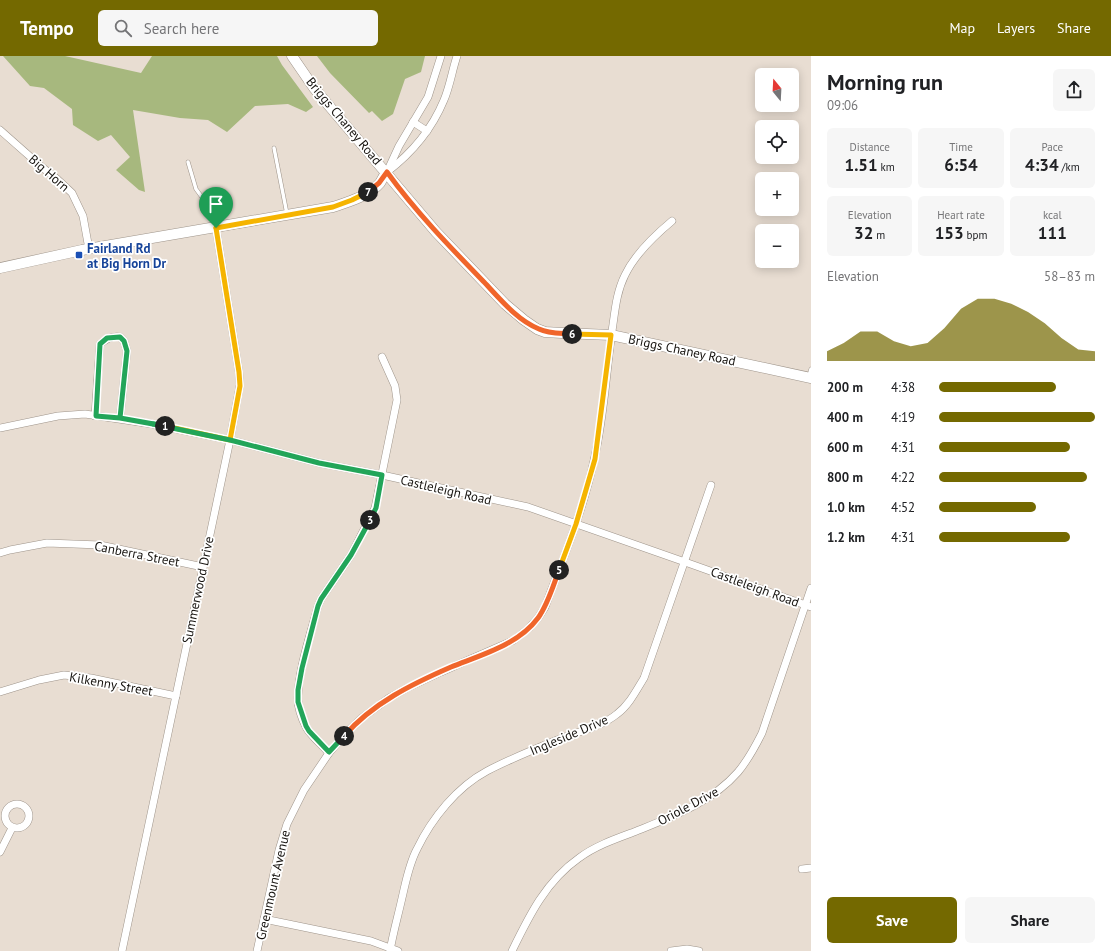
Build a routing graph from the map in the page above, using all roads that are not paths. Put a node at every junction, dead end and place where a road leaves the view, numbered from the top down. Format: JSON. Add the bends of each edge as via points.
{"nodes":[{"id":1,"x":292,"y":56,"type":"edge"},
{"id":2,"x":441,"y":56,"type":"edge"},
{"id":3,"x":457,"y":56,"type":"edge"},
{"id":4,"x":413,"y":122,"type":"junction"},
{"id":5,"x":0,"y":130,"type":"edge"},
{"id":6,"x":426,"y":131,"type":"junction"},
{"id":7,"x":274,"y":148,"type":"dead end"},
{"id":8,"x":188,"y":162,"type":"dead end"},
{"id":9,"x":387,"y":172,"type":"junction"},
{"id":10,"x":288,"y":215,"type":"junction"},
{"id":11,"x":672,"y":221,"type":"dead end"},
{"id":12,"x":216,"y":228,"type":"junction"},
{"id":13,"x":89,"y":249,"type":"junction"},
{"id":14,"x":0,"y":268,"type":"edge"},
{"id":15,"x":611,"y":335,"type":"junction"},
{"id":16,"x":382,"y":357,"type":"dead end"},
{"id":17,"x":810,"y":375,"type":"edge"},
{"id":18,"x":96,"y":416,"type":"junction"},
{"id":19,"x":120,"y":418,"type":"junction"},
{"id":20,"x":0,"y":428,"type":"edge"},
{"id":21,"x":230,"y":440,"type":"junction"},
{"id":22,"x":382,"y":475,"type":"junction"},
{"id":23,"x":711,"y":486,"type":"dead end"},
{"id":24,"x":576,"y":524,"type":"junction"},
{"id":25,"x":0,"y":553,"type":"edge"},
{"id":26,"x":685,"y":562,"type":"junction"},
{"id":27,"x":204,"y":567,"type":"junction"},
{"id":28,"x":811,"y":588,"type":"edge"},
{"id":29,"x":808,"y":606,"type":"edge"},
{"id":30,"x":0,"y":692,"type":"edge"},
{"id":31,"x":176,"y":696,"type":"junction"},
{"id":32,"x":329,"y":752,"type":"junction"},
{"id":33,"x":12,"y":828,"type":"dead end"},
{"id":34,"x":0,"y":852,"type":"edge"},
{"id":35,"x":811,"y":868,"type":"edge"},
{"id":36,"x":802,"y":869,"type":"dead end"},
{"id":37,"x":264,"y":920,"type":"junction"},
{"id":38,"x":390,"y":949,"type":"edge"},
{"id":39,"x":122,"y":951,"type":"edge"},
{"id":40,"x":257,"y":951,"type":"edge"},
{"id":41,"x":398,"y":951,"type":"edge"},
{"id":42,"x":512,"y":951,"type":"edge"},
{"id":43,"x":671,"y":951,"type":"edge"},
{"id":44,"x":699,"y":951,"type":"edge"}],
"edges":[{"from":1,"to":9,"type":"main road","name":"Briggs Chaney Road","via":[[314,88]]},
{"from":2,"to":4,"type":"street","via":[[428,97]]},
{"from":3,"to":6,"type":"street","via":[[444,100]]},
{"from":4,"to":6,"type":"street"},
{"from":4,"to":9,"type":"street"},
{"from":5,"to":13,"type":"street","name":"Big Horn","via":[[72,193],[83,216]]},
{"from":6,"to":9,"type":"street","via":[[405,157]]},
{"from":7,"to":10,"type":"lane"},
{"from":8,"to":12,"type":"lane","via":[[196,189],[212,211]]},
{"from":9,"to":10,"type":"main road","via":[[369,192],[352,200],[333,207]]},
{"from":9,"to":15,"type":"main road","name":"Briggs Chaney Road","via":[[436,232],[505,304],[524,320],[545,332]]},
{"from":10,"to":12,"type":"main road"},
{"from":11,"to":15,"type":"street","name":"Greenmount Avenue","via":[[640,252],[625,275],[618,294]]},
{"from":12,"to":13,"type":"main road"},
{"from":12,"to":21,"type":"street","name":"Summerwood Drive","via":[[240,386]]},
{"from":13,"to":14,"type":"main road"},
{"from":15,"to":17,"type":"main road","name":"Briggs Chaney Road"},
{"from":15,"to":24,"type":"street","name":"Greenmount Avenue","via":[[595,459]]},
{"from":16,"to":22,"type":"street","via":[[395,386],[397,400]]},
{"from":18,"to":19,"type":"street","name":"Castleleigh Road"},
{"from":18,"to":19,"type":"street","via":[[100,344],[114,336],[124,341],[127,351]]},
{"from":18,"to":20,"type":"street","name":"Castleleigh Road","via":[[58,416]]},
{"from":19,"to":21,"type":"street","name":"Castleleigh Road"},
{"from":21,"to":22,"type":"street","name":"Castleleigh Road","via":[[319,463]]},
{"from":21,"to":27,"type":"street","name":"Summerwood Drive"},
{"from":22,"to":24,"type":"street","name":"Castleleigh Road","via":[[528,508]]},
{"from":22,"to":32,"type":"street","via":[[376,508],[351,555],[318,606],[302,668],[298,702],[302,717],[309,731]]},
{"from":23,"to":26,"type":"street","name":"Ingleside Drive"},
{"from":24,"to":26,"type":"street","name":"Castleleigh Road"},
{"from":24,"to":32,"type":"street","name":"Greenmount Avenue","via":[[545,607],[529,628],[514,640],[389,698],[363,717]]},
{"from":25,"to":27,"type":"street","name":"Canberra Street","via":[[47,543],[100,545]]},
{"from":26,"to":29,"type":"street","name":"Castleleigh Road"},
{"from":26,"to":38,"type":"street","name":"Ingleside Drive","via":[[644,678],[627,705],[618,714],[602,723],[486,771],[458,792],[433,822],[416,849],[407,875]]},
{"from":27,"to":31,"type":"street","name":"Summerwood Drive"},
{"from":28,"to":29,"type":"street","name":"Oriole Drive"},
{"from":29,"to":42,"type":"street","name":"Oriole Drive","via":[[762,733],[739,771],[718,791],[683,811],[579,857],[543,894]]},
{"from":30,"to":31,"type":"street","name":"Kilkenny Street","via":[[64,675],[91,678]]},
{"from":31,"to":39,"type":"street","name":"Summerwood Drive"},
{"from":32,"to":37,"type":"street","name":"Greenmount Avenue","via":[[304,790],[287,824]]},
{"from":33,"to":34,"type":"street"},
{"from":35,"to":36,"type":"street"},
{"from":37,"to":38,"type":"street","via":[[371,940]]},
{"from":37,"to":40,"type":"street","name":"Greenmount Avenue"},
{"from":38,"to":41,"type":"street"},
{"from":43,"to":44,"type":"street"}]}
